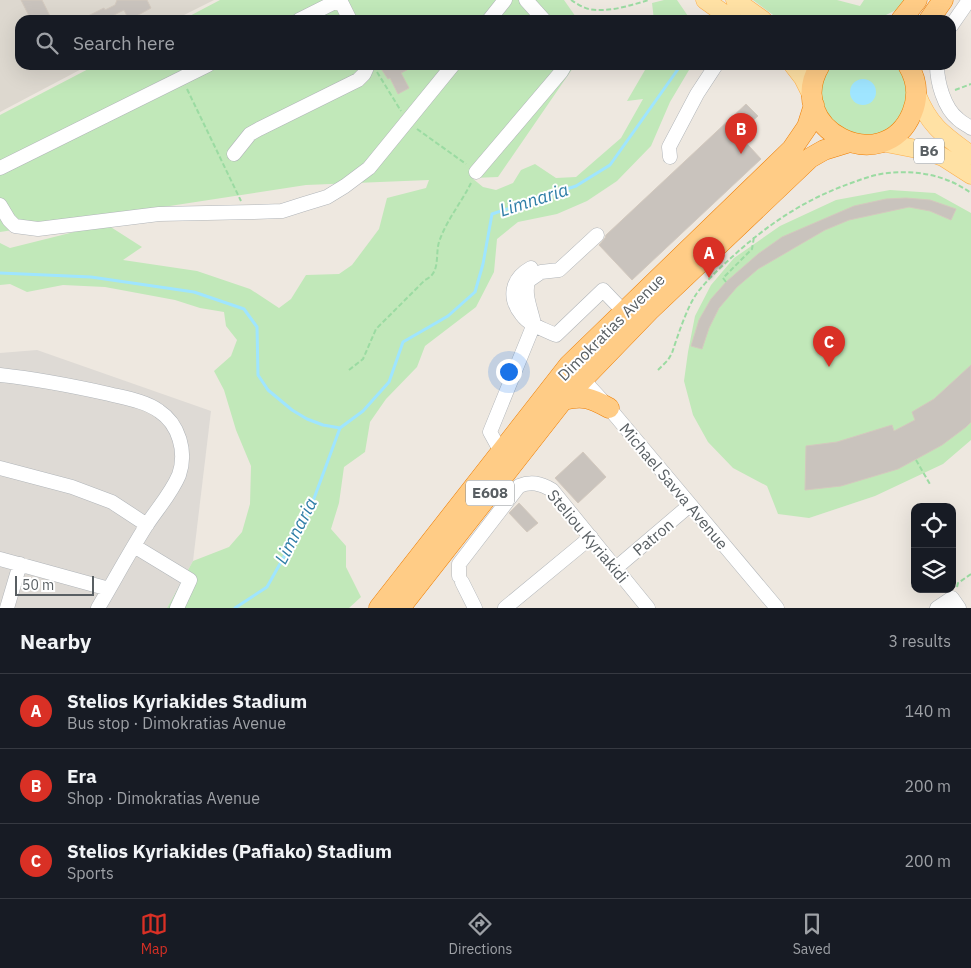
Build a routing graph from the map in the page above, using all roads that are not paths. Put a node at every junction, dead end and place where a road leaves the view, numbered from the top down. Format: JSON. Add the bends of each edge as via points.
{"nodes":[{"id":1,"x":339,"y":0,"type":"edge"},
{"id":2,"x":505,"y":0,"type":"edge"},
{"id":3,"x":526,"y":0,"type":"edge"},
{"id":4,"x":706,"y":0,"type":"edge"},
{"id":5,"x":736,"y":0,"type":"edge"},
{"id":6,"x":917,"y":0,"type":"edge"},
{"id":7,"x":943,"y":0,"type":"edge"},
{"id":8,"x":969,"y":0,"type":"edge"},
{"id":9,"x":309,"y":15,"type":"edge"},
{"id":10,"x":347,"y":15,"type":"edge"},
{"id":11,"x":493,"y":15,"type":"edge"},
{"id":12,"x":540,"y":15,"type":"edge"},
{"id":13,"x":726,"y":15,"type":"edge"},
{"id":14,"x":756,"y":15,"type":"edge"},
{"id":15,"x":905,"y":15,"type":"edge"},
{"id":16,"x":932,"y":15,"type":"edge"},
{"id":17,"x":956,"y":19,"type":"edge"},
{"id":18,"x":198,"y":70,"type":"edge"},
{"id":19,"x":366,"y":70,"type":"edge"},
{"id":20,"x":449,"y":70,"type":"edge"},
{"id":21,"x":562,"y":70,"type":"edge"},
{"id":22,"x":713,"y":70,"type":"edge"},
{"id":23,"x":797,"y":70,"type":"edge"},
{"id":24,"x":818,"y":70,"type":"edge"},
{"id":25,"x":937,"y":70,"type":"edge"},
{"id":26,"x":914,"y":76,"type":"edge"},
{"id":27,"x":813,"y":102,"type":"junction"},
{"id":28,"x":971,"y":128,"type":"edge"},
{"id":29,"x":850,"y":142,"type":"junction"},
{"id":30,"x":881,"y":142,"type":"junction"},
{"id":31,"x":234,"y":154,"type":"dead end"},
{"id":32,"x":971,"y":155,"type":"edge"},
{"id":33,"x":670,"y":157,"type":"dead end"},
{"id":34,"x":0,"y":168,"type":"edge"},
{"id":35,"x":476,"y":172,"type":"road end"},
{"id":36,"x":971,"y":175,"type":"edge"},
{"id":37,"x":0,"y":204,"type":"edge"},
{"id":38,"x":597,"y":235,"type":"dead end"},
{"id":39,"x":558,"y":262,"type":"dead end"},
{"id":40,"x":624,"y":312,"type":"junction"},
{"id":41,"x":534,"y":324,"type":"junction"},
{"id":42,"x":576,"y":372,"type":"junction"},
{"id":43,"x":0,"y":375,"type":"edge"},
{"id":44,"x":563,"y":400,"type":"junction"},
{"id":45,"x":609,"y":408,"type":"junction"},
{"id":46,"x":501,"y":452,"type":"junction"},
{"id":47,"x":0,"y":468,"type":"edge"},
{"id":48,"x":690,"y":505,"type":"junction"},
{"id":49,"x":147,"y":524,"type":"junction"},
{"id":50,"x":591,"y":537,"type":"junction"},
{"id":51,"x":134,"y":546,"type":"junction"},
{"id":52,"x":0,"y":559,"type":"edge"},
{"id":53,"x":20,"y":564,"type":"junction"},
{"id":54,"x":616,"y":568,"type":"junction"},
{"id":55,"x":109,"y":589,"type":"junction"},
{"id":56,"x":956,"y":603,"type":"edge"},
{"id":57,"x":643,"y":606,"type":"edge"},
{"id":58,"x":7,"y":608,"type":"edge"},
{"id":59,"x":98,"y":608,"type":"edge"},
{"id":60,"x":177,"y":608,"type":"edge"},
{"id":61,"x":379,"y":608,"type":"edge"},
{"id":62,"x":400,"y":608,"type":"edge"},
{"id":63,"x":475,"y":608,"type":"edge"},
{"id":64,"x":505,"y":608,"type":"edge"},
{"id":65,"x":777,"y":608,"type":"edge"},
{"id":66,"x":937,"y":608,"type":"edge"}],
"edges":[{"from":1,"to":9,"type":"street"},
{"from":1,"to":10,"type":"street"},
{"from":2,"to":11,"type":"street"},
{"from":3,"to":12,"type":"street"},
{"from":4,"to":13,"type":"main road"},
{"from":5,"to":14,"type":"main road"},
{"from":6,"to":15,"type":"highway"},
{"from":7,"to":16,"type":"highway"},
{"from":8,"to":17,"type":"street"},
{"from":18,"to":34,"type":"street"},
{"from":19,"to":31,"type":"street","via":[[358,80],[250,134]]},
{"from":20,"to":37,"type":"street","via":[[379,157],[358,177],[327,197],[282,211],[159,214],[38,229],[15,226]]},
{"from":21,"to":35,"type":"street"},
{"from":22,"to":33,"type":"street","via":[[669,147]]},
{"from":23,"to":27,"type":"main road"},
{"from":24,"to":27,"type":"highway","number":"E608","via":[[813,82]]},
{"from":25,"to":28,"type":"street","via":[[948,107],[956,118]]},
{"from":26,"to":30,"type":"highway","number":"E608","via":[[914,110],[895,135]]},
{"from":26,"to":32,"type":"main road","number":"B6","via":[[931,122]]},
{"from":27,"to":29,"type":"highway","number":"E608","via":[[818,117],[828,129]]},
{"from":27,"to":40,"type":"highway","name":"Dimokratias Avenue","number":"E608","via":[[807,127],[792,149]]},
{"from":29,"to":30,"type":"highway","number":"E608","via":[[862,145]]},
{"from":29,"to":42,"type":"highway","name":"Dimokratias Avenue","number":"E608","via":[[810,158],[648,311]]},
{"from":30,"to":36,"type":"main road","number":"B6","via":[[928,151]]},
{"from":38,"to":41,"type":"street","via":[[559,270],[541,272],[528,281],[525,292]]},
{"from":39,"to":41,"type":"street","via":[[540,263],[527,270],[515,284],[512,297],[522,316]]},
{"from":40,"to":41,"type":"street","via":[[603,290],[556,335]]},
{"from":40,"to":42,"type":"highway","name":"Dimokratias Avenue","number":"E608"},
{"from":41,"to":46,"type":"street","via":[[490,432]]},
{"from":42,"to":44,"type":"highway","name":"Dimokratias Avenue","number":"E608"},
{"from":42,"to":45,"type":"street","name":"Michael Savva Avenue"},
{"from":42,"to":46,"type":"highway","name":"Dimokratias Avenue","number":"E608"},
{"from":43,"to":49,"type":"street","via":[[69,385],[134,400],[160,411],[174,425],[181,441],[179,473]]},
{"from":44,"to":45,"type":"highway","via":[[584,397]]},
{"from":44,"to":62,"type":"highway","name":"Dimokratias Avenue","number":"E608"},
{"from":45,"to":48,"type":"street","name":"Michael Savva Avenue"},
{"from":46,"to":61,"type":"highway","name":"Dimokratias Avenue","number":"E608"},
{"from":47,"to":49,"type":"street","via":[[72,487],[112,502]]},
{"from":48,"to":54,"type":"street","name":"Patron"},
{"from":48,"to":65,"type":"street","name":"Michael Savva Avenue"},
{"from":49,"to":51,"type":"street"},
{"from":50,"to":54,"type":"street","name":"Steliou Kyriakidi"},
{"from":50,"to":63,"type":"street","name":"Steliou Kyriakidi","via":[[552,490],[536,483],[527,482],[519,486],[460,574]]},
{"from":50,"to":64,"type":"street"},
{"from":51,"to":55,"type":"street"},
{"from":51,"to":60,"type":"street","via":[[190,580]]},
{"from":52,"to":53,"type":"street"},
{"from":53,"to":55,"type":"street"},
{"from":53,"to":58,"type":"street"},
{"from":54,"to":57,"type":"street","name":"Steliou Kyriakidi"},
{"from":55,"to":59,"type":"street"},
{"from":56,"to":66,"type":"street"}]}
